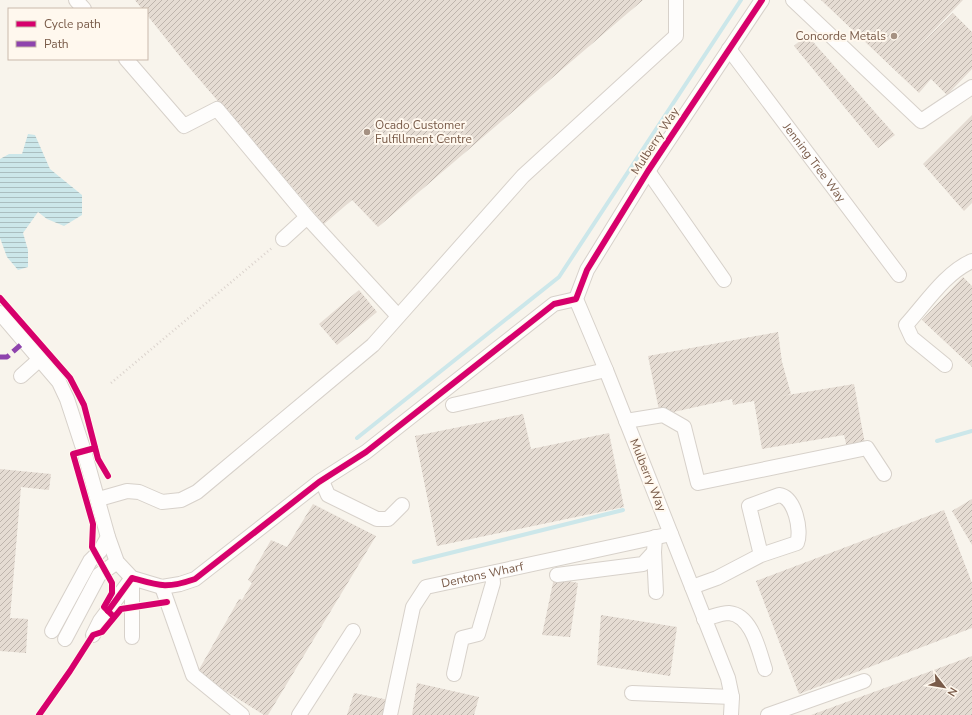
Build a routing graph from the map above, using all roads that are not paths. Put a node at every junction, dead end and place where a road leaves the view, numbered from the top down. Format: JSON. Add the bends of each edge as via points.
{"nodes":[{"id":1,"x":76,"y":0,"type":"edge"},
{"id":2,"x":676,"y":0,"type":"edge"},
{"id":3,"x":762,"y":0,"type":"edge"},
{"id":4,"x":795,"y":1,"type":"edge"},
{"id":5,"x":83,"y":8,"type":"edge"},
{"id":6,"x":729,"y":49,"type":"junction"},
{"id":7,"x":127,"y":60,"type":"edge"},
{"id":8,"x":972,"y":87,"type":"edge"},
{"id":9,"x":648,"y":171,"type":"junction"},
{"id":10,"x":307,"y":217,"type":"junction"},
{"id":11,"x":283,"y":239,"type":"road end"},
{"id":12,"x":972,"y":261,"type":"edge"},
{"id":13,"x":899,"y":275,"type":"dead end"},
{"id":14,"x":724,"y":280,"type":"dead end"},
{"id":15,"x":576,"y":299,"type":"junction"},
{"id":16,"x":0,"y":313,"type":"edge"},
{"id":17,"x":398,"y":316,"type":"junction"},
{"id":18,"x":40,"y":359,"type":"junction"},
{"id":19,"x":944,"y":365,"type":"dead end"},
{"id":20,"x":606,"y":370,"type":"junction"},
{"id":21,"x":21,"y":376,"type":"dead end"},
{"id":22,"x":454,"y":405,"type":"dead end"},
{"id":23,"x":626,"y":421,"type":"junction"},
{"id":24,"x":884,"y":474,"type":"dead end"},
{"id":25,"x":322,"y":481,"type":"junction"},
{"id":26,"x":99,"y":499,"type":"junction"},
{"id":27,"x":402,"y":505,"type":"dead end"},
{"id":28,"x":671,"y":534,"type":"junction"},
{"id":29,"x":108,"y":537,"type":"junction"},
{"id":30,"x":655,"y":537,"type":"junction"},
{"id":31,"x":654,"y":552,"type":"junction"},
{"id":32,"x":761,"y":555,"type":"junction"},
{"id":33,"x":118,"y":562,"type":"junction"},
{"id":34,"x":492,"y":573,"type":"junction"},
{"id":35,"x":557,"y":574,"type":"dead end"},
{"id":36,"x":132,"y":578,"type":"junction"},
{"id":37,"x":692,"y":586,"type":"junction"},
{"id":38,"x":162,"y":587,"type":"junction"},
{"id":39,"x":656,"y":592,"type":"dead end"},
{"id":40,"x":704,"y":619,"type":"junction"},
{"id":41,"x":52,"y":631,"type":"dead end"},
{"id":42,"x":353,"y":631,"type":"dead end"},
{"id":43,"x":93,"y":635,"type":"dead end"},
{"id":44,"x":132,"y":637,"type":"dead end"},
{"id":45,"x":65,"y":640,"type":"dead end"},
{"id":46,"x":765,"y":669,"type":"dead end"},
{"id":47,"x":454,"y":674,"type":"dead end"},
{"id":48,"x":864,"y":681,"type":"dead end"},
{"id":49,"x":632,"y":693,"type":"dead end"},
{"id":50,"x":732,"y":698,"type":"junction"},
{"id":51,"x":242,"y":715,"type":"edge"},
{"id":52,"x":299,"y":715,"type":"edge"},
{"id":53,"x":390,"y":715,"type":"edge"},
{"id":54,"x":731,"y":715,"type":"edge"},
{"id":55,"x":768,"y":715,"type":"edge"}],
"edges":[{"from":1,"to":5,"type":"street"},
{"from":2,"to":17,"type":"street","via":[[676,36],[522,176]]},
{"from":3,"to":6,"type":"street","name":"Mulberry Way"},
{"from":4,"to":8,"type":"street","via":[[921,121]]},
{"from":6,"to":9,"type":"street","name":"Mulberry Way"},
{"from":6,"to":13,"type":"street","name":"Jenning Tree Way"},
{"from":7,"to":10,"type":"street","via":[[184,126],[217,109]]},
{"from":9,"to":14,"type":"street"},
{"from":9,"to":15,"type":"street","name":"Mulberry Way","via":[[587,270]]},
{"from":10,"to":11,"type":"street"},
{"from":10,"to":17,"type":"street"},
{"from":12,"to":19,"type":"street","via":[[948,278],[906,325],[912,338]]},
{"from":15,"to":20,"type":"street","name":"Mulberry Way"},
{"from":15,"to":25,"type":"street","via":[[554,304],[366,452]]},
{"from":16,"to":18,"type":"street"},
{"from":17,"to":26,"type":"street","via":[[373,345],[197,492],[181,500],[162,502],[139,492],[127,491]]},
{"from":18,"to":21,"type":"street"},
{"from":18,"to":26,"type":"street","via":[[59,382],[67,399]]},
{"from":20,"to":22,"type":"street"},
{"from":20,"to":23,"type":"street","name":"Mulberry Way"},
{"from":23,"to":24,"type":"street","via":[[663,415],[684,428],[698,483],[867,448]]},
{"from":23,"to":28,"type":"street","name":"Mulberry Way"},
{"from":25,"to":27,"type":"street","via":[[328,495],[377,519],[388,519]]},
{"from":25,"to":38,"type":"street","via":[[195,579]]},
{"from":26,"to":29,"type":"street"},
{"from":28,"to":30,"type":"street","name":"Dentons Wharf"},
{"from":28,"to":37,"type":"street","name":"Mulberry Way"},
{"from":29,"to":33,"type":"street"},
{"from":29,"to":41,"type":"street","via":[[90,561]]},
{"from":30,"to":31,"type":"street"},
{"from":30,"to":34,"type":"street","name":"Dentons Wharf"},
{"from":31,"to":35,"type":"street","via":[[643,564]]},
{"from":31,"to":39,"type":"street"},
{"from":32,"to":32,"type":"street","via":[[749,506],[779,495],[788,498],[799,537],[793,546]]},
{"from":32,"to":37,"type":"street","via":[[717,578]]},
{"from":33,"to":36,"type":"street"},
{"from":33,"to":45,"type":"street","via":[[99,575]]},
{"from":34,"to":47,"type":"street","via":[[493,583],[478,634],[462,638]]},
{"from":34,"to":53,"type":"street","name":"Dentons Wharf","via":[[426,587],[413,607]]},
{"from":36,"to":38,"type":"street"},
{"from":36,"to":43,"type":"street","via":[[100,621]]},
{"from":36,"to":44,"type":"street"},
{"from":37,"to":40,"type":"street","name":"Mulberry Way"},
{"from":38,"to":51,"type":"street","via":[[193,674]]},
{"from":40,"to":46,"type":"street","via":[[729,614],[736,615],[747,624],[754,636]]},
{"from":40,"to":50,"type":"street","name":"Mulberry Way","via":[[728,678]]},
{"from":42,"to":52,"type":"street"},
{"from":48,"to":55,"type":"street"},
{"from":49,"to":50,"type":"street"},
{"from":50,"to":54,"type":"street","name":"Mulberry Way"}]}
